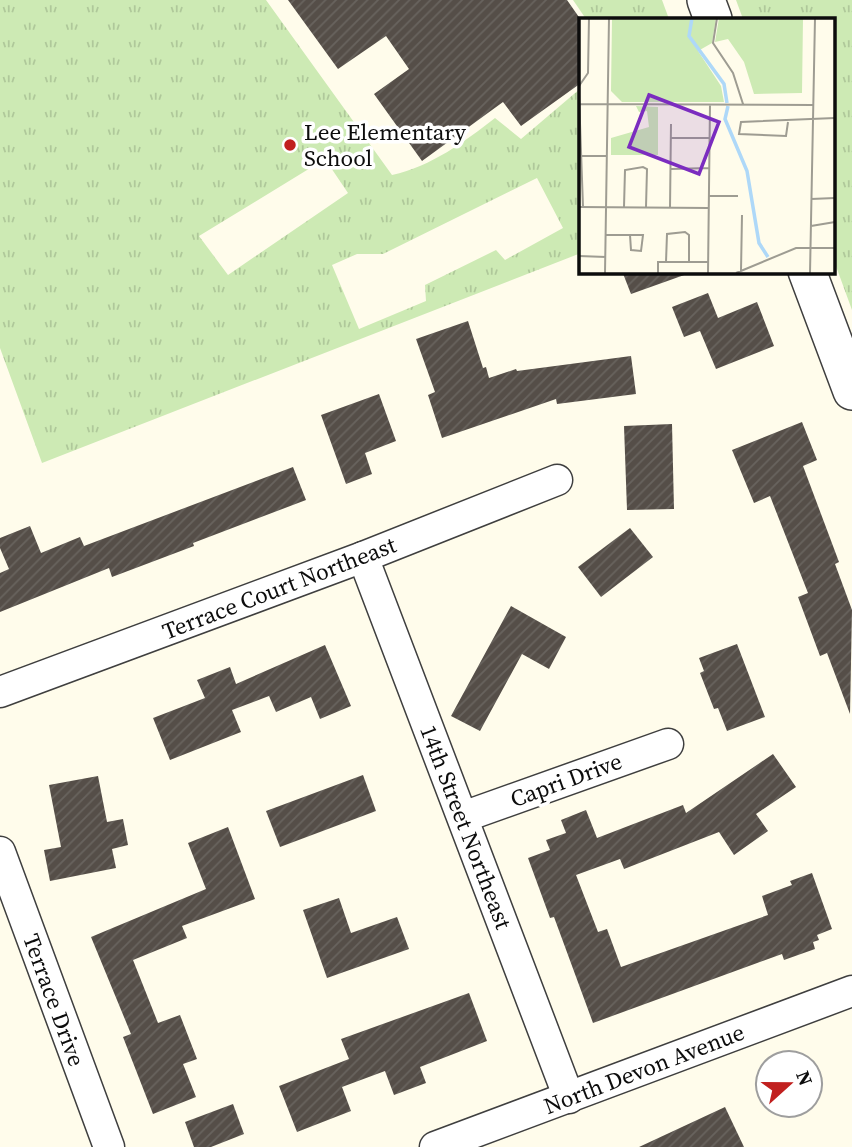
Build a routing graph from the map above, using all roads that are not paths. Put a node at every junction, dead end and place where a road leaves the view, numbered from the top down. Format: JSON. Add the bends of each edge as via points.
{"nodes":[{"id":1,"x":706,"y":0,"type":"edge"},
{"id":2,"x":713,"y":18,"type":"edge"},
{"id":3,"x":808,"y":273,"type":"edge"},
{"id":4,"x":852,"y":391,"type":"edge"},
{"id":5,"x":557,"y":480,"type":"dead end"},
{"id":6,"x":363,"y":557,"type":"junction"},
{"id":7,"x":0,"y":692,"type":"edge"},
{"id":8,"x":668,"y":744,"type":"dead end"},
{"id":9,"x":463,"y":817,"type":"junction"},
{"id":10,"x":0,"y":852,"type":"edge"},
{"id":11,"x":852,"y":991,"type":"edge"},
{"id":12,"x":569,"y":1098,"type":"junction"},
{"id":13,"x":109,"y":1147,"type":"edge"},
{"id":14,"x":435,"y":1147,"type":"edge"}],
"edges":[{"from":1,"to":2,"type":"street"},
{"from":3,"to":4,"type":"street"},
{"from":5,"to":6,"type":"street","name":"Terrace Court Northeast"},
{"from":6,"to":7,"type":"street","name":"Terrace Court Northeast"},
{"from":6,"to":9,"type":"street","name":"14th Street Northeast"},
{"from":8,"to":9,"type":"street","name":"Capri Drive"},
{"from":9,"to":12,"type":"street","name":"14th Street Northeast"},
{"from":10,"to":13,"type":"street","name":"Terrace Drive"},
{"from":11,"to":12,"type":"street","name":"North Devon Avenue"},
{"from":12,"to":14,"type":"street","name":"North Devon Avenue"}]}
